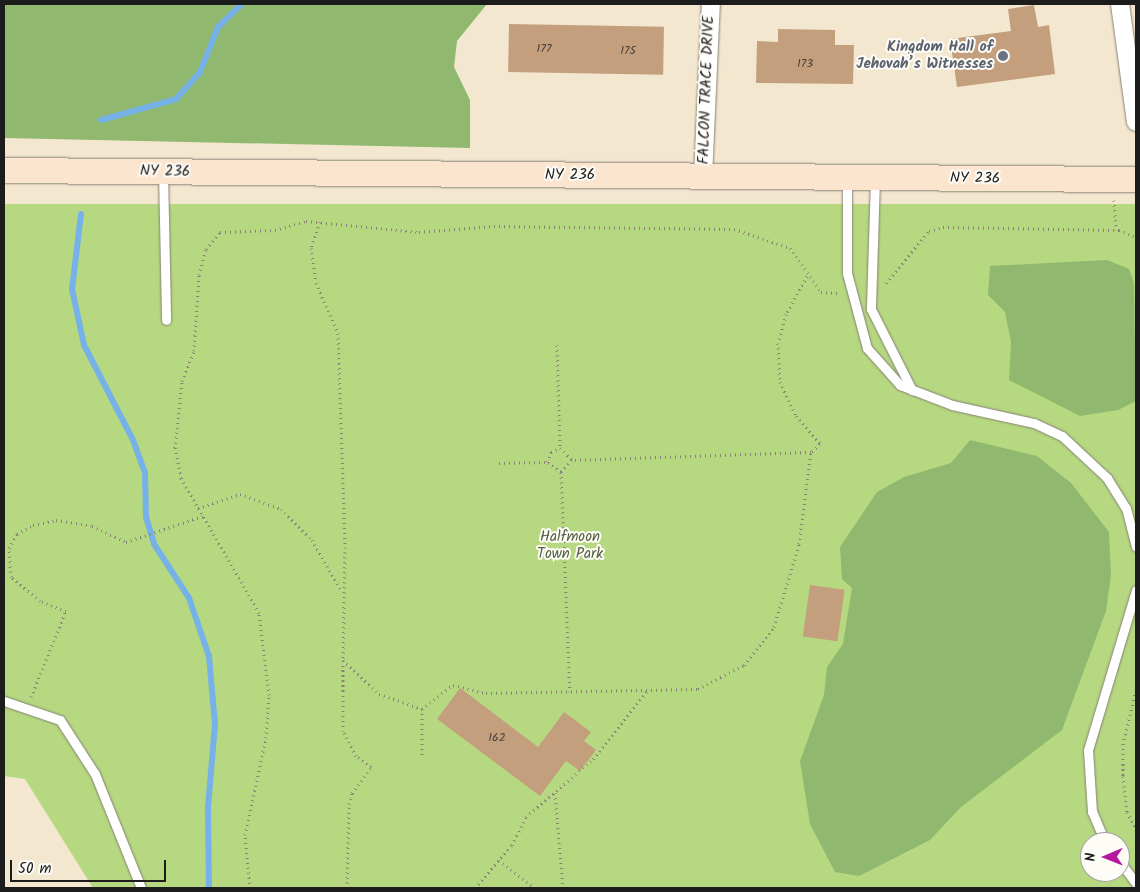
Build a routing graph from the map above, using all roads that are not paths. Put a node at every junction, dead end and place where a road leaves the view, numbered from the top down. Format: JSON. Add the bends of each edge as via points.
{"nodes":[{"id":1,"x":711,"y":4,"type":"edge"},
{"id":2,"x":1120,"y":4,"type":"edge"},
{"id":3,"x":1136,"y":122,"type":"edge"},
{"id":4,"x":4,"y":170,"type":"edge"},
{"id":5,"x":163,"y":172,"type":"junction"},
{"id":6,"x":703,"y":177,"type":"junction"},
{"id":7,"x":847,"y":178,"type":"junction"},
{"id":8,"x":875,"y":178,"type":"junction"},
{"id":9,"x":1136,"y":179,"type":"edge"},
{"id":10,"x":166,"y":320,"type":"dead end"},
{"id":11,"x":912,"y":390,"type":"junction"},
{"id":12,"x":1136,"y":548,"type":"edge"},
{"id":13,"x":1136,"y":590,"type":"edge"},
{"id":14,"x":4,"y":701,"type":"edge"},
{"id":15,"x":1101,"y":832,"type":"edge"},
{"id":16,"x":141,"y":888,"type":"edge"}],
"edges":[{"from":1,"to":6,"type":"street","name":"FALCON TRACE DRIVE"},
{"from":2,"to":3,"type":"street"},
{"from":4,"to":5,"type":"main road","name":"NY 236","number":"NY 236"},
{"from":5,"to":6,"type":"main road","name":"NY 236","number":"NY 236"},
{"from":5,"to":10,"type":"lane"},
{"from":6,"to":7,"type":"main road","name":"NY 236","number":"NY 236"},
{"from":7,"to":8,"type":"main road","name":"NY 236","number":"NY 236"},
{"from":7,"to":11,"type":"lane","via":[[846,273],[855,316],[867,348],[895,380]]},
{"from":8,"to":9,"type":"main road","name":"NY 236","number":"NY 236"},
{"from":8,"to":11,"type":"lane","via":[[871,309]]},
{"from":11,"to":12,"type":"lane","via":[[952,405],[1034,423],[1062,436],[1107,478],[1126,508]]},
{"from":13,"to":15,"type":"lane","via":[[1088,750],[1092,812]]},
{"from":14,"to":16,"type":"lane","via":[[27,706],[60,720],[95,774]]}]}
